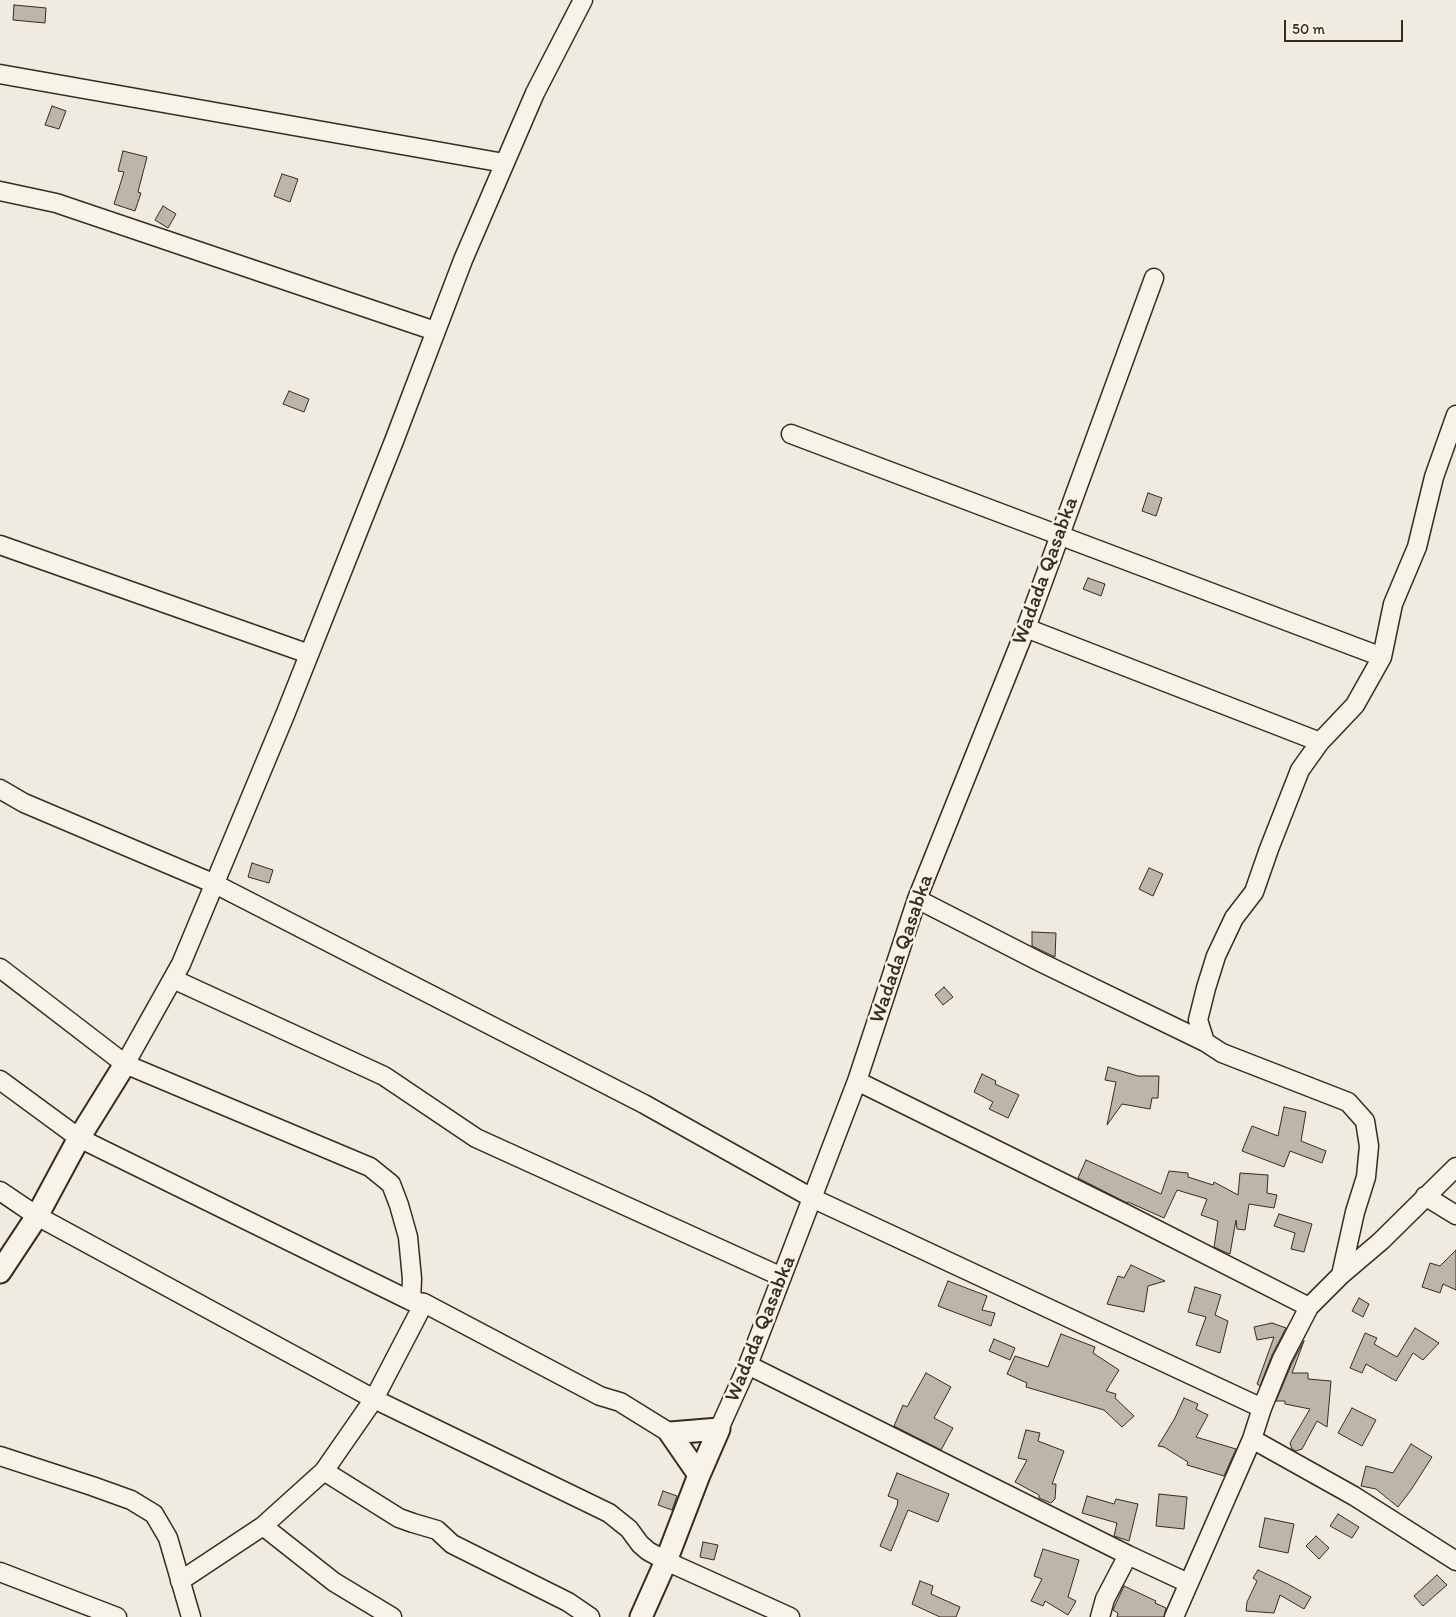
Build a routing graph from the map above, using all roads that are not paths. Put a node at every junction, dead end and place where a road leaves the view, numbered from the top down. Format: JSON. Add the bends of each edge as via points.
{"nodes":[{"id":1,"x":583,"y":0,"type":"edge"},
{"id":2,"x":0,"y":74,"type":"edge"},
{"id":3,"x":504,"y":163,"type":"junction"},
{"id":4,"x":0,"y":191,"type":"edge"},
{"id":5,"x":1154,"y":278,"type":"dead end"},
{"id":6,"x":436,"y":331,"type":"junction"},
{"id":7,"x":1456,"y":416,"type":"edge"},
{"id":8,"x":791,"y":434,"type":"dead end"},
{"id":9,"x":1060,"y":536,"type":"junction"},
{"id":10,"x":0,"y":545,"type":"edge"},
{"id":11,"x":1026,"y":628,"type":"junction"},
{"id":12,"x":309,"y":654,"type":"junction"},
{"id":13,"x":1382,"y":656,"type":"junction"},
{"id":14,"x":1320,"y":742,"type":"junction"},
{"id":15,"x":0,"y":789,"type":"edge"},
{"id":16,"x":215,"y":884,"type":"junction"},
{"id":17,"x":917,"y":899,"type":"junction"},
{"id":18,"x":0,"y":968,"type":"edge"},
{"id":19,"x":173,"y":979,"type":"junction"},
{"id":20,"x":1205,"y":1042,"type":"junction"},
{"id":21,"x":125,"y":1064,"type":"junction"},
{"id":22,"x":0,"y":1080,"type":"edge"},
{"id":23,"x":857,"y":1081,"type":"junction"},
{"id":24,"x":79,"y":1138,"type":"junction"},
{"id":25,"x":1456,"y":1167,"type":"edge"},
{"id":26,"x":0,"y":1192,"type":"edge"},
{"id":27,"x":1426,"y":1196,"type":"junction"},
{"id":28,"x":812,"y":1198,"type":"junction"},
{"id":29,"x":1456,"y":1215,"type":"edge"},
{"id":30,"x":36,"y":1216,"type":"junction"},
{"id":31,"x":0,"y":1272,"type":"edge"},
{"id":32,"x":1341,"y":1276,"type":"junction"},
{"id":33,"x":782,"y":1277,"type":"junction"},
{"id":34,"x":417,"y":1302,"type":"junction"},
{"id":35,"x":1309,"y":1307,"type":"junction"},
{"id":36,"x":748,"y":1365,"type":"junction"},
{"id":37,"x":374,"y":1399,"type":"junction"},
{"id":38,"x":1262,"y":1408,"type":"junction"},
{"id":39,"x":720,"y":1429,"type":"junction"},
{"id":40,"x":670,"y":1433,"type":"junction"},
{"id":41,"x":1252,"y":1439,"type":"junction"},
{"id":42,"x":0,"y":1456,"type":"edge"},
{"id":43,"x":324,"y":1470,"type":"junction"},
{"id":44,"x":699,"y":1475,"type":"junction"},
{"id":45,"x":263,"y":1526,"type":"junction"},
{"id":46,"x":1128,"y":1555,"type":"junction"},
{"id":47,"x":666,"y":1561,"type":"junction"},
{"id":48,"x":1456,"y":1561,"type":"edge"},
{"id":49,"x":0,"y":1572,"type":"edge"},
{"id":50,"x":180,"y":1581,"type":"junction"},
{"id":51,"x":1188,"y":1583,"type":"junction"},
{"id":52,"x":117,"y":1617,"type":"edge"},
{"id":53,"x":191,"y":1617,"type":"edge"},
{"id":54,"x":392,"y":1617,"type":"edge"},
{"id":55,"x":590,"y":1617,"type":"edge"},
{"id":56,"x":641,"y":1617,"type":"edge"},
{"id":57,"x":790,"y":1617,"type":"edge"},
{"id":58,"x":1100,"y":1617,"type":"edge"},
{"id":59,"x":1174,"y":1617,"type":"edge"}],
"edges":[{"from":1,"to":3,"type":"street","via":[[535,93]]},
{"from":2,"to":3,"type":"street"},
{"from":3,"to":6,"type":"street"},
{"from":4,"to":6,"type":"street","via":[[56,203]]},
{"from":5,"to":9,"type":"street","name":"Wadada Qasabka"},
{"from":6,"to":12,"type":"street"},
{"from":7,"to":13,"type":"street","via":[[1434,477],[1417,547],[1394,604]]},
{"from":8,"to":9,"type":"street"},
{"from":9,"to":11,"type":"street","name":"Wadada Qasabka"},
{"from":9,"to":13,"type":"street"},
{"from":10,"to":12,"type":"street"},
{"from":11,"to":14,"type":"street"},
{"from":11,"to":17,"type":"street","name":"Wadada Qasabka"},
{"from":12,"to":16,"type":"street"},
{"from":13,"to":14,"type":"street","via":[[1355,705]]},
{"from":14,"to":20,"type":"street","via":[[1300,770],[1254,892],[1234,918],[1216,956],[1198,1020]]},
{"from":15,"to":16,"type":"street","via":[[24,803]]},
{"from":16,"to":19,"type":"street"},
{"from":16,"to":28,"type":"street","via":[[644,1104]]},
{"from":17,"to":20,"type":"street"},
{"from":17,"to":23,"type":"street","name":"Wadada Qasabka"},
{"from":18,"to":21,"type":"street"},
{"from":19,"to":21,"type":"street"},
{"from":19,"to":33,"type":"street","via":[[384,1076],[476,1138]]},
{"from":20,"to":32,"type":"street","via":[[1222,1053],[1348,1102],[1365,1121],[1369,1146],[1366,1177]]},
{"from":21,"to":24,"type":"street"},
{"from":21,"to":34,"type":"street","via":[[370,1167],[390,1184],[399,1204],[408,1237]]},
{"from":22,"to":24,"type":"street"},
{"from":23,"to":28,"type":"street","name":"Wadada Qasabka"},
{"from":23,"to":35,"type":"street"},
{"from":24,"to":30,"type":"street"},
{"from":24,"to":34,"type":"street"},
{"from":25,"to":27,"type":"street"},
{"from":26,"to":30,"type":"street"},
{"from":27,"to":29,"type":"street"},
{"from":27,"to":32,"type":"street"},
{"from":28,"to":33,"type":"street","name":"Wadada Qasabka"},
{"from":28,"to":38,"type":"street"},
{"from":30,"to":31,"type":"street"},
{"from":30,"to":37,"type":"street"},
{"from":32,"to":35,"type":"street"},
{"from":33,"to":36,"type":"street","name":"Wadada Qasabka"},
{"from":34,"to":37,"type":"street"},
{"from":34,"to":40,"type":"street","via":[[600,1396],[620,1402]]},
{"from":35,"to":38,"type":"street","via":[[1282,1359]]},
{"from":36,"to":39,"type":"street","name":"Wadada Qasabka"},
{"from":36,"to":46,"type":"street"},
{"from":37,"to":43,"type":"street"},
{"from":37,"to":47,"type":"street","via":[[609,1513],[648,1551]]},
{"from":38,"to":41,"type":"street"},
{"from":39,"to":40,"type":"street"},
{"from":39,"to":44,"type":"street","name":"Wadada Qasabka"},
{"from":40,"to":44,"type":"street"},
{"from":41,"to":48,"type":"street","via":[[1354,1496]]},
{"from":41,"to":51,"type":"street"},
{"from":42,"to":50,"type":"street","via":[[131,1500],[154,1514],[168,1538]]},
{"from":43,"to":45,"type":"street"},
{"from":43,"to":55,"type":"street","via":[[400,1518],[437,1530],[452,1544],[568,1602]]},
{"from":44,"to":47,"type":"street","name":"Wadada Qasabka"},
{"from":45,"to":50,"type":"street"},
{"from":45,"to":54,"type":"street","via":[[334,1582]]},
{"from":46,"to":51,"type":"street"},
{"from":46,"to":58,"type":"street"},
{"from":47,"to":56,"type":"street","name":"Wadada Qasabka"},
{"from":47,"to":57,"type":"street"},
{"from":49,"to":52,"type":"street"},
{"from":50,"to":53,"type":"street"},
{"from":51,"to":59,"type":"street"}]}
